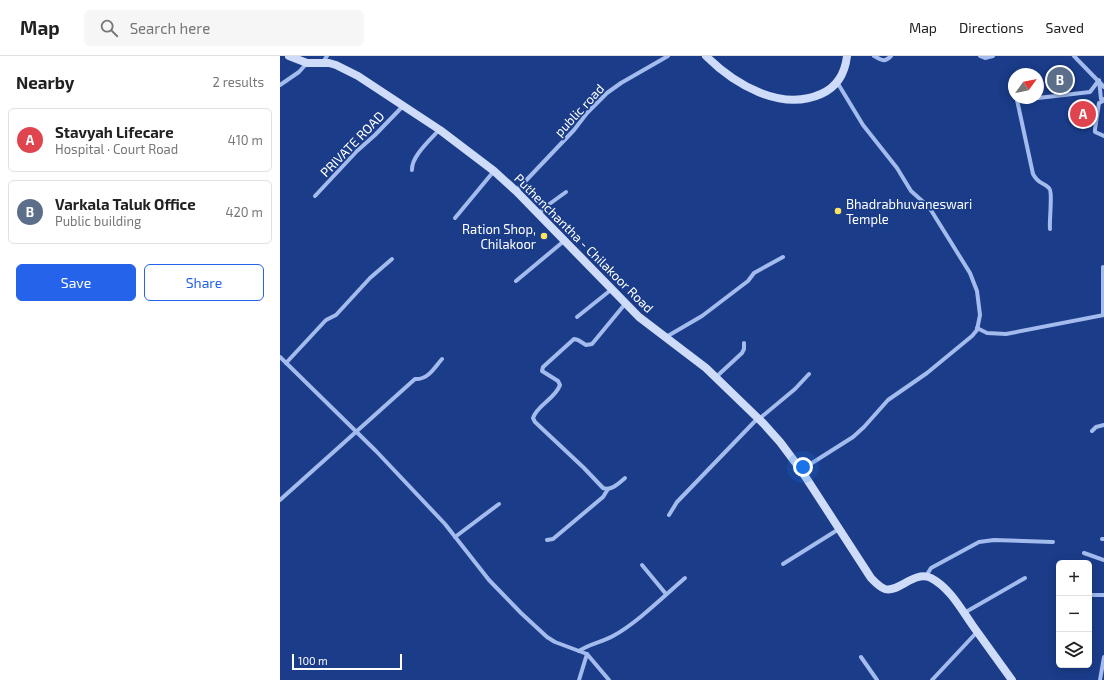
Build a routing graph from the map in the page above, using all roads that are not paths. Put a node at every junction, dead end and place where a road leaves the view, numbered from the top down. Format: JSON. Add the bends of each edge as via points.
{"nodes":[{"id":1,"x":289,"y":56,"type":"edge"},
{"id":2,"x":668,"y":56,"type":"edge"},
{"id":3,"x":706,"y":56,"type":"edge"},
{"id":4,"x":847,"y":56,"type":"edge"},
{"id":5,"x":874,"y":56,"type":"edge"},
{"id":6,"x":891,"y":56,"type":"edge"},
{"id":7,"x":980,"y":56,"type":"edge"},
{"id":8,"x":993,"y":56,"type":"edge"},
{"id":9,"x":1074,"y":56,"type":"edge"},
{"id":10,"x":1080,"y":58,"type":"edge"},
{"id":11,"x":325,"y":59,"type":"edge"},
{"id":12,"x":307,"y":63,"type":"junction"},
{"id":13,"x":1099,"y":80,"type":"junction"},
{"id":14,"x":837,"y":82,"type":"junction"},
{"id":15,"x":280,"y":85,"type":"edge"},
{"id":16,"x":1104,"y":87,"type":"edge"},
{"id":17,"x":1044,"y":97,"type":"edge"},
{"id":18,"x":1018,"y":104,"type":"edge"},
{"id":19,"x":404,"y":106,"type":"junction"},
{"id":20,"x":440,"y":130,"type":"junction"},
{"id":21,"x":1104,"y":136,"type":"edge"},
{"id":22,"x":412,"y":170,"type":"dead end"},
{"id":23,"x":494,"y":171,"type":"junction"},
{"id":24,"x":516,"y":191,"type":"junction"},
{"id":25,"x":566,"y":192,"type":"dead end"},
{"id":26,"x":315,"y":196,"type":"dead end"},
{"id":27,"x":538,"y":214,"type":"junction"},
{"id":28,"x":455,"y":218,"type":"dead end"},
{"id":29,"x":1050,"y":229,"type":"dead end"},
{"id":30,"x":564,"y":241,"type":"junction"},
{"id":31,"x":783,"y":257,"type":"dead end"},
{"id":32,"x":392,"y":259,"type":"dead end"},
{"id":33,"x":1103,"y":267,"type":"dead end"},
{"id":34,"x":516,"y":281,"type":"dead end"},
{"id":35,"x":612,"y":289,"type":"junction"},
{"id":36,"x":626,"y":303,"type":"junction"},
{"id":37,"x":1103,"y":315,"type":"edge"},
{"id":38,"x":577,"y":317,"type":"dead end"},
{"id":39,"x":977,"y":328,"type":"junction"},
{"id":40,"x":665,"y":337,"type":"junction"},
{"id":41,"x":744,"y":343,"type":"dead end"},
{"id":42,"x":280,"y":357,"type":"edge"},
{"id":43,"x":442,"y":359,"type":"dead end"},
{"id":44,"x":286,"y":363,"type":"junction"},
{"id":45,"x":809,"y":374,"type":"dead end"},
{"id":46,"x":716,"y":377,"type":"junction"},
{"id":47,"x":759,"y":418,"type":"junction"},
{"id":48,"x":1104,"y":425,"type":"edge"},
{"id":49,"x":1092,"y":431,"type":"dead end"},
{"id":50,"x":357,"y":432,"type":"junction"},
{"id":51,"x":801,"y":470,"type":"junction"},
{"id":52,"x":625,"y":478,"type":"dead end"},
{"id":53,"x":608,"y":489,"type":"junction"},
{"id":54,"x":280,"y":500,"type":"edge"},
{"id":55,"x":499,"y":504,"type":"dead end"},
{"id":56,"x":669,"y":515,"type":"dead end"},
{"id":57,"x":839,"y":529,"type":"junction"},
{"id":58,"x":455,"y":537,"type":"junction"},
{"id":59,"x":547,"y":540,"type":"dead end"},
{"id":60,"x":1053,"y":542,"type":"dead end"},
{"id":61,"x":1084,"y":553,"type":"dead end"},
{"id":62,"x":1104,"y":560,"type":"edge"},
{"id":63,"x":783,"y":564,"type":"dead end"},
{"id":64,"x":642,"y":565,"type":"dead end"},
{"id":65,"x":925,"y":577,"type":"junction"},
{"id":66,"x":685,"y":578,"type":"dead end"},
{"id":67,"x":1025,"y":578,"type":"dead end"},
{"id":68,"x":666,"y":594,"type":"junction"},
{"id":69,"x":1092,"y":595,"type":"edge"},
{"id":70,"x":1104,"y":595,"type":"edge"},
{"id":71,"x":964,"y":613,"type":"junction"},
{"id":72,"x":977,"y":631,"type":"junction"},
{"id":73,"x":579,"y":651,"type":"junction"},
{"id":74,"x":587,"y":654,"type":"junction"},
{"id":75,"x":861,"y":657,"type":"dead end"},
{"id":76,"x":1104,"y":657,"type":"edge"},
{"id":77,"x":579,"y":680,"type":"edge"},
{"id":78,"x":609,"y":680,"type":"edge"},
{"id":79,"x":877,"y":680,"type":"edge"},
{"id":80,"x":932,"y":680,"type":"edge"},
{"id":81,"x":1012,"y":680,"type":"edge"},
{"id":82,"x":1100,"y":680,"type":"edge"}],
"edges":[{"from":1,"to":12,"type":"main road","name":"Puthenchantha - Chilakoor Road"},
{"from":2,"to":24,"type":"street","name":"public road","via":[[607,93]]},
{"from":3,"to":14,"type":"main road","via":[[730,78],[783,100],[809,99],[824,93]]},
{"from":4,"to":14,"type":"main road","via":[[845,68]]},
{"from":5,"to":6,"type":"street","via":[[885,61]]},
{"from":7,"to":8,"type":"street"},
{"from":9,"to":10,"type":"street"},
{"from":10,"to":13,"type":"street"},
{"from":11,"to":12,"type":"main road","name":"Puthenchantha - Chilakoor Road"},
{"from":11,"to":19,"type":"main road","name":"Puthenchantha - Chilakoor Road","via":[[358,76]]},
{"from":12,"to":15,"type":"street"},
{"from":13,"to":16,"type":"street"},
{"from":13,"to":17,"type":"street","via":[[1090,92]]},
{"from":13,"to":21,"type":"street","via":[[1100,99],[1103,101],[1098,103],[1094,129]]},
{"from":14,"to":39,"type":"street","via":[[863,125],[898,168],[911,191],[929,207],[970,273],[979,303]]},
{"from":18,"to":29,"type":"street","via":[[1033,174],[1037,181],[1052,191]]},
{"from":19,"to":20,"type":"main road","name":"Puthenchantha - Chilakoor Road"},
{"from":19,"to":26,"type":"street","name":"PRIVATE ROAD"},
{"from":20,"to":22,"type":"street","via":[[415,157]]},
{"from":20,"to":23,"type":"main road","name":"Puthenchantha - Chilakoor Road"},
{"from":23,"to":24,"type":"main road","name":"Puthenchantha - Chilakoor Road"},
{"from":23,"to":28,"type":"street"},
{"from":24,"to":27,"type":"main road","name":"Puthenchantha - Chilakoor Road"},
{"from":25,"to":27,"type":"street"},
{"from":27,"to":30,"type":"main road","name":"Puthenchantha - Chilakoor Road"},
{"from":30,"to":34,"type":"street"},
{"from":30,"to":35,"type":"main road","name":"Puthenchantha - Chilakoor Road"},
{"from":31,"to":40,"type":"street","via":[[754,273],[748,282],[702,316]]},
{"from":32,"to":44,"type":"street","via":[[370,278],[336,315],[326,320]]},
{"from":33,"to":37,"type":"street"},
{"from":35,"to":36,"type":"main road","name":"Puthenchantha - Chilakoor Road"},
{"from":35,"to":38,"type":"street"},
{"from":36,"to":40,"type":"main road","name":"Puthenchantha - Chilakoor Road","via":[[639,317]]},
{"from":36,"to":53,"type":"street","via":[[592,344],[586,345],[574,340],[542,367],[542,371],[560,385],[533,418],[602,487]]},
{"from":37,"to":39,"type":"street","via":[[1006,334]]},
{"from":39,"to":51,"type":"street","via":[[972,336],[948,356],[888,400],[853,437]]},
{"from":40,"to":46,"type":"main road","name":"Puthenchantha - Chilakoor Road"},
{"from":41,"to":46,"type":"street","via":[[742,353]]},
{"from":42,"to":44,"type":"street"},
{"from":43,"to":50,"type":"street","via":[[426,378],[415,379]]},
{"from":44,"to":50,"type":"street"},
{"from":45,"to":47,"type":"street"},
{"from":46,"to":47,"type":"main road","name":"Puthenchantha - Chilakoor Road"},
{"from":47,"to":51,"type":"main road","name":"Puthenchantha - Chilakoor Road"},
{"from":47,"to":56,"type":"street","via":[[677,502]]},
{"from":48,"to":49,"type":"street"},
{"from":50,"to":54,"type":"street"},
{"from":50,"to":58,"type":"street"},
{"from":51,"to":57,"type":"main road","name":"Puthenchantha - Chilakoor Road"},
{"from":52,"to":53,"type":"street"},
{"from":53,"to":59,"type":"street","via":[[603,497],[553,539]]},
{"from":55,"to":58,"type":"street"},
{"from":57,"to":63,"type":"street"},
{"from":57,"to":65,"type":"main road","name":"Puthenchantha - Chilakoor Road","via":[[871,578],[880,587],[892,589],[914,578]]},
{"from":58,"to":73,"type":"street","via":[[489,580],[521,614],[555,642]]},
{"from":60,"to":65,"type":"street","via":[[979,542],[931,568]]},
{"from":61,"to":62,"type":"street"},
{"from":64,"to":68,"type":"street"},
{"from":65,"to":71,"type":"main road","via":[[931,578],[947,590]]},
{"from":66,"to":68,"type":"street"},
{"from":67,"to":71,"type":"street"},
{"from":68,"to":73,"type":"street","via":[[618,633]]},
{"from":69,"to":70,"type":"street"},
{"from":71,"to":72,"type":"main road"},
{"from":72,"to":80,"type":"street"},
{"from":72,"to":81,"type":"main road"},
{"from":73,"to":74,"type":"street"},
{"from":74,"to":77,"type":"street"},
{"from":74,"to":78,"type":"street"},
{"from":75,"to":79,"type":"street"},
{"from":76,"to":82,"type":"street"}]}
